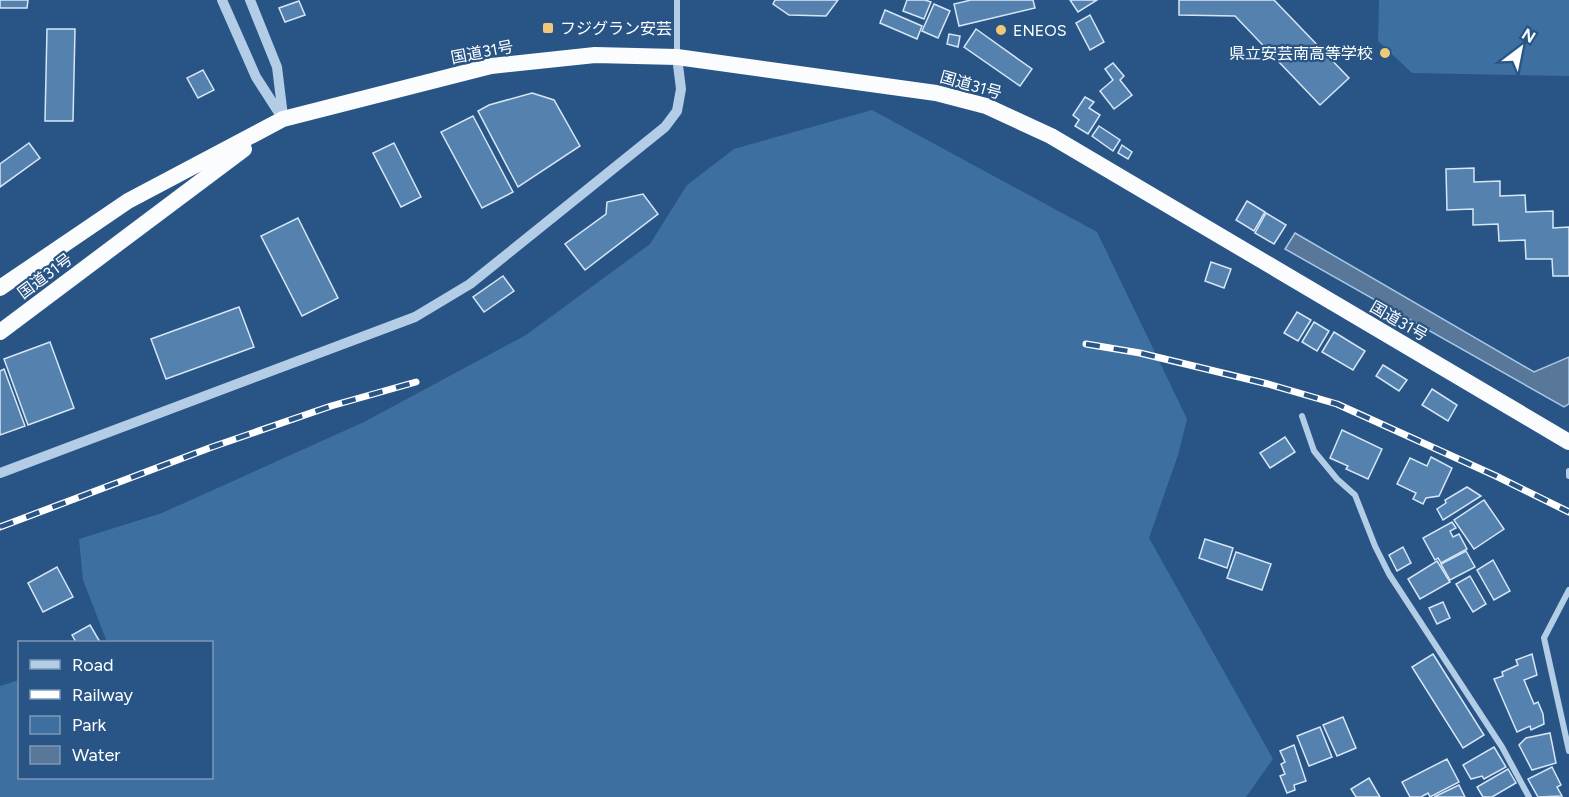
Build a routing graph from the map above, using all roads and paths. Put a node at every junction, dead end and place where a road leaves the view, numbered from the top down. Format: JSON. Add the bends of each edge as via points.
{"nodes":[{"id":1,"x":222,"y":0,"type":"edge"},
{"id":2,"x":250,"y":0,"type":"edge"},
{"id":3,"x":677,"y":0,"type":"edge"},
{"id":4,"x":677,"y":57,"type":"junction"},
{"id":5,"x":284,"y":119,"type":"junction"},
{"id":6,"x":0,"y":288,"type":"edge"},
{"id":7,"x":0,"y":332,"type":"edge"},
{"id":8,"x":1302,"y":416,"type":"dead end"},
{"id":9,"x":1569,"y":442,"type":"edge"},
{"id":10,"x":1569,"y":471,"type":"edge"},
{"id":11,"x":0,"y":473,"type":"edge"},
{"id":12,"x":1569,"y":476,"type":"edge"},
{"id":13,"x":1569,"y":590,"type":"edge"},
{"id":14,"x":1569,"y":751,"type":"edge"},
{"id":15,"x":1529,"y":797,"type":"edge"}],
"edges":[{"from":1,"to":5,"type":"street","via":[[256,77]]},
{"from":2,"to":5,"type":"street","via":[[277,67]]},
{"from":3,"to":4,"type":"street"},
{"from":4,"to":5,"type":"highway","name":"国道31号","via":[[595,55],[491,66]]},
{"from":4,"to":9,"type":"highway","name":"国道31号","via":[[936,93],[1007,115],[1051,136]]},
{"from":4,"to":11,"type":"street","via":[[681,89],[677,111],[665,127],[470,284],[416,316]]},
{"from":5,"to":6,"type":"highway","name":"国道31号","via":[[128,201]]},
{"from":5,"to":7,"type":"highway","name":"国道31号"},
{"from":8,"to":15,"type":"street","via":[[1314,451],[1355,495],[1389,574],[1502,747]]},
{"from":10,"to":12,"type":"street"},
{"from":13,"to":14,"type":"street","via":[[1544,638]]}]}
